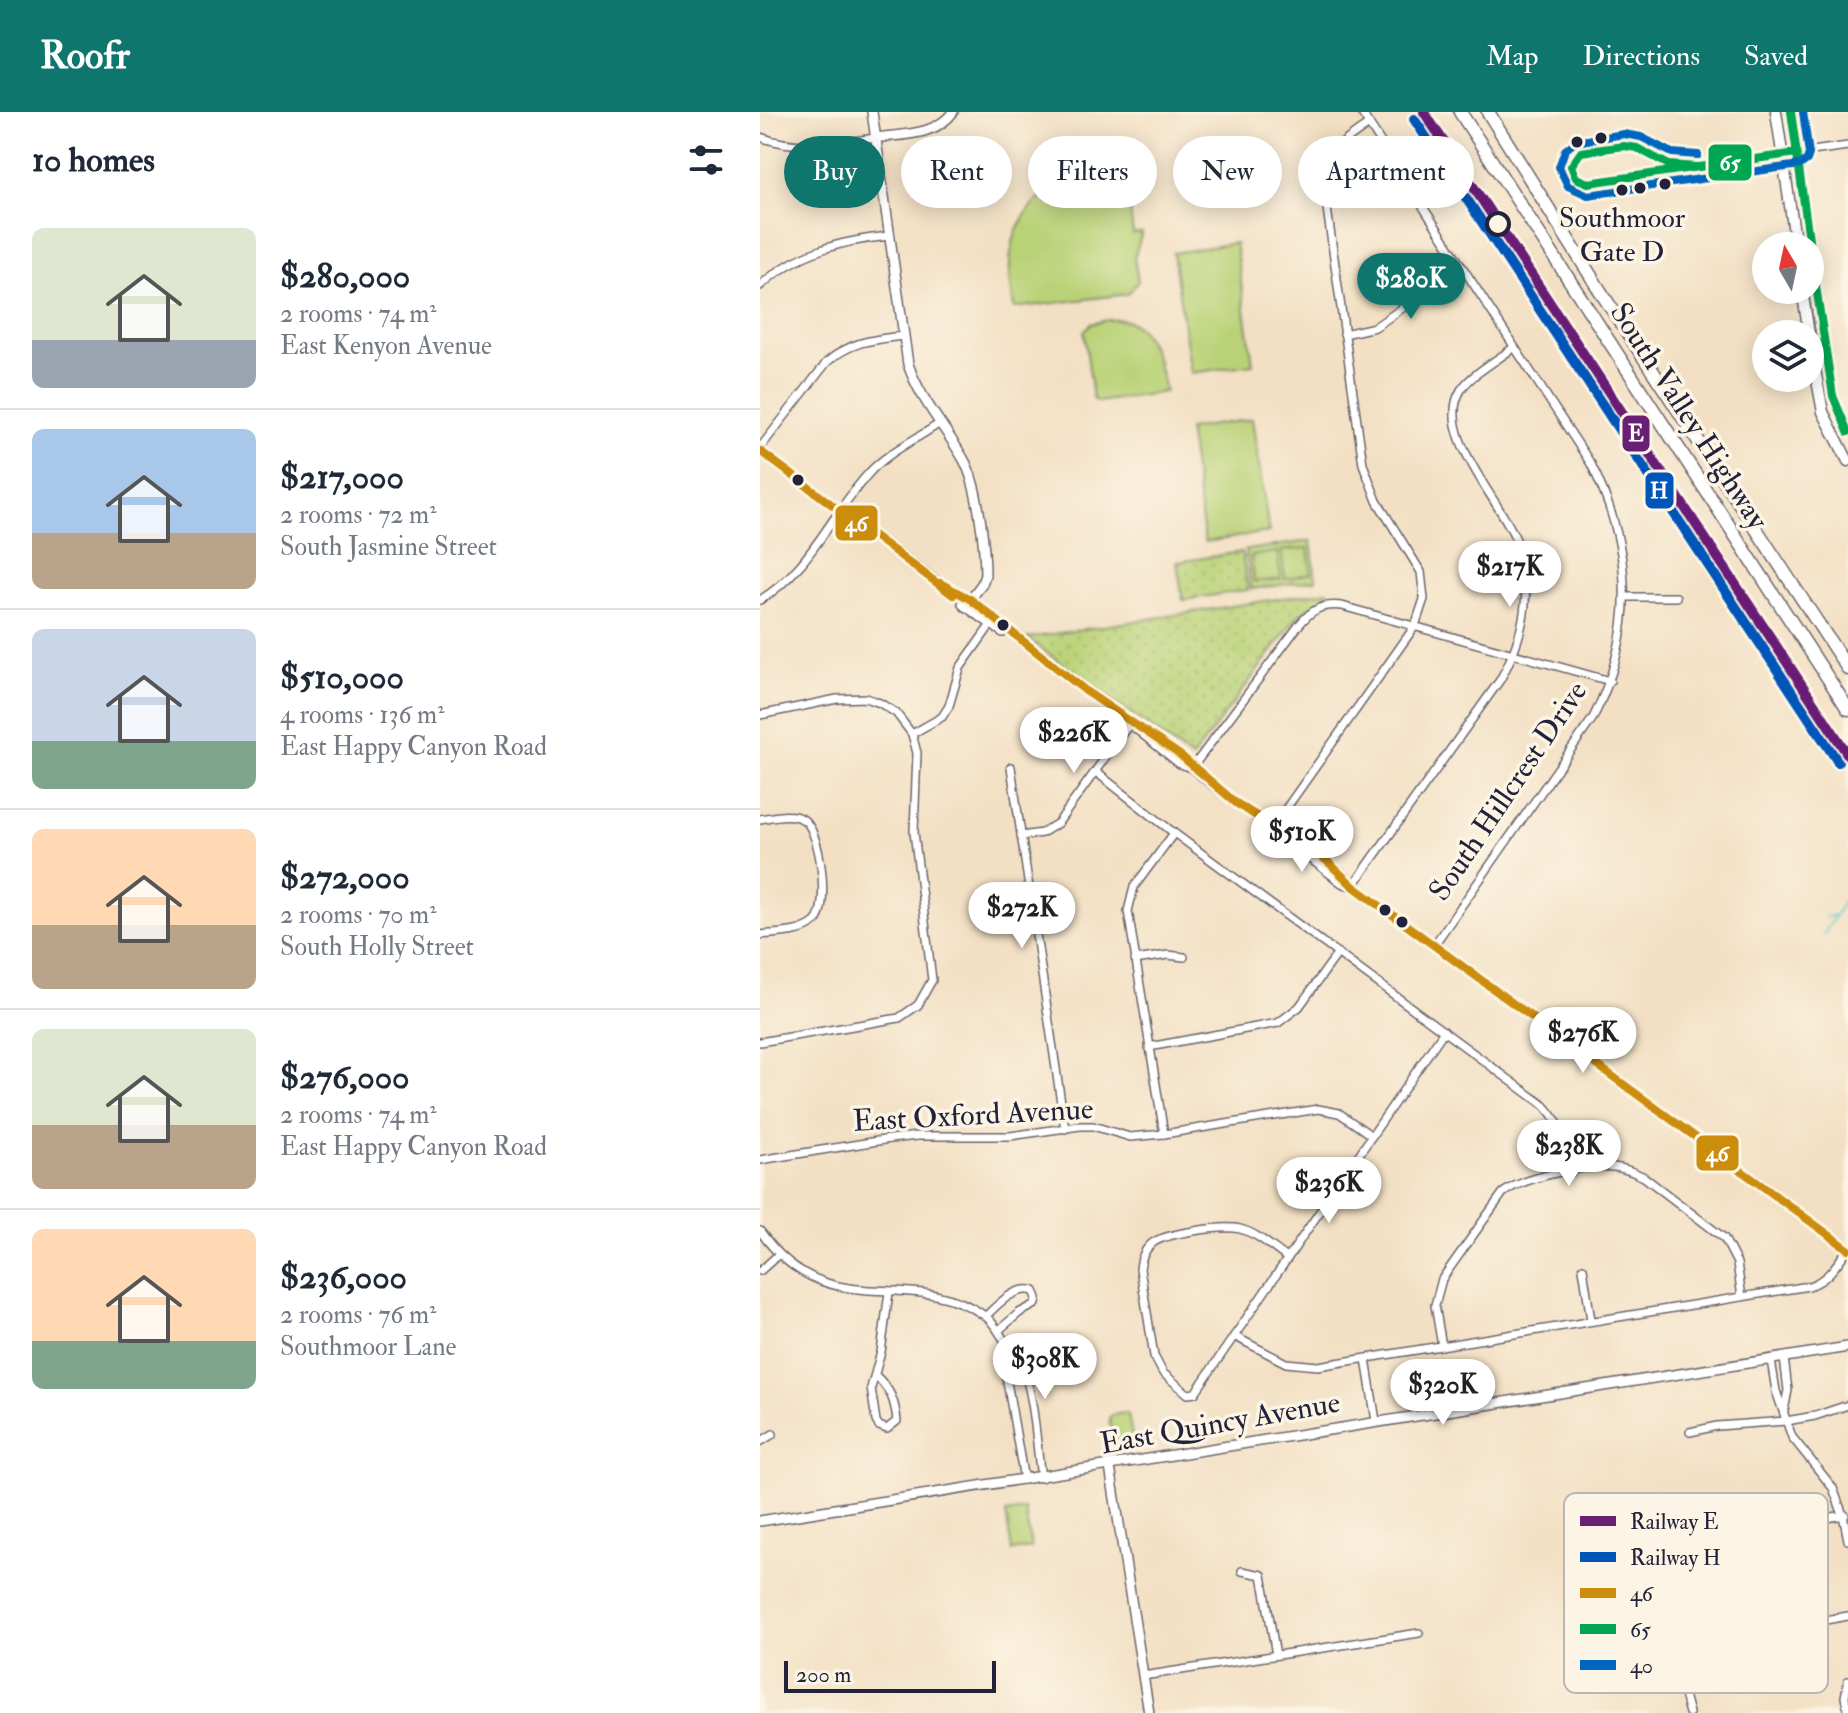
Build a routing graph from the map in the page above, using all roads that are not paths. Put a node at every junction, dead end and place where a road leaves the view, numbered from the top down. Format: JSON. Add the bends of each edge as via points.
{"nodes":[{"id":1,"x":872,"y":112,"type":"edge"},
{"id":2,"x":1361,"y":112,"type":"edge"},
{"id":3,"x":1460,"y":112,"type":"edge"},
{"id":4,"x":1488,"y":112,"type":"edge"},
{"id":5,"x":1776,"y":112,"type":"edge"},
{"id":6,"x":1791,"y":112,"type":"edge"},
{"id":7,"x":952,"y":114,"type":"edge"},
{"id":8,"x":1369,"y":124,"type":"junction"},
{"id":9,"x":875,"y":136,"type":"edge"},
{"id":10,"x":885,"y":136,"type":"edge"},
{"id":11,"x":760,"y":137,"type":"edge"},
{"id":12,"x":784,"y":143,"type":"edge"},
{"id":13,"x":1848,"y":146,"type":"edge"},
{"id":14,"x":1797,"y":153,"type":"junction"},
{"id":15,"x":1782,"y":155,"type":"junction"},
{"id":16,"x":1697,"y":167,"type":"dead end"},
{"id":17,"x":885,"y":208,"type":"edge"},
{"id":18,"x":1794,"y":232,"type":"edge"},
{"id":19,"x":889,"y":236,"type":"junction"},
{"id":20,"x":1462,"y":267,"type":"junction"},
{"id":21,"x":760,"y":286,"type":"edge"},
{"id":22,"x":1344,"y":334,"type":"junction"},
{"id":23,"x":903,"y":336,"type":"junction"},
{"id":24,"x":1513,"y":348,"type":"junction"},
{"id":25,"x":1819,"y":392,"type":"edge"},
{"id":26,"x":940,"y":423,"type":"junction"},
{"id":27,"x":1848,"y":432,"type":"edge"},
{"id":28,"x":760,"y":450,"type":"edge"},
{"id":29,"x":1848,"y":461,"type":"edge"},
{"id":30,"x":839,"y":509,"type":"junction"},
{"id":31,"x":1625,"y":597,"type":"junction"},
{"id":32,"x":1676,"y":597,"type":"dead end"},
{"id":33,"x":760,"y":600,"type":"edge"},
{"id":34,"x":967,"y":602,"type":"junction"},
{"id":35,"x":992,"y":622,"type":"junction"},
{"id":36,"x":1415,"y":626,"type":"junction"},
{"id":37,"x":1514,"y":654,"type":"junction"},
{"id":38,"x":1848,"y":669,"type":"edge"},
{"id":39,"x":1610,"y":681,"type":"junction"},
{"id":40,"x":1848,"y":709,"type":"edge"},
{"id":41,"x":760,"y":715,"type":"edge"},
{"id":42,"x":1130,"y":723,"type":"junction"},
{"id":43,"x":912,"y":734,"type":"junction"},
{"id":44,"x":1011,"y":767,"type":"dead end"},
{"id":45,"x":1192,"y":768,"type":"junction"},
{"id":46,"x":1096,"y":772,"type":"junction"},
{"id":47,"x":760,"y":819,"type":"edge"},
{"id":48,"x":1273,"y":827,"type":"junction"},
{"id":49,"x":1174,"y":833,"type":"junction"},
{"id":50,"x":1021,"y":836,"type":"junction"},
{"id":51,"x":1353,"y":886,"type":"junction"},
{"id":52,"x":760,"y":935,"type":"edge"},
{"id":53,"x":1434,"y":945,"type":"junction"},
{"id":54,"x":1338,"y":953,"type":"junction"},
{"id":55,"x":1184,"y":957,"type":"dead end"},
{"id":56,"x":1135,"y":960,"type":"junction"},
{"id":57,"x":1444,"y":1031,"type":"junction"},
{"id":58,"x":760,"y":1042,"type":"edge"},
{"id":59,"x":1149,"y":1047,"type":"junction"},
{"id":60,"x":1065,"y":1129,"type":"junction"},
{"id":61,"x":1164,"y":1134,"type":"junction"},
{"id":62,"x":1372,"y":1136,"type":"junction"},
{"id":63,"x":760,"y":1160,"type":"edge"},
{"id":64,"x":1572,"y":1172,"type":"junction"},
{"id":65,"x":760,"y":1231,"type":"edge"},
{"id":66,"x":1848,"y":1249,"type":"edge"},
{"id":67,"x":778,"y":1255,"type":"junction"},
{"id":68,"x":1287,"y":1258,"type":"junction"},
{"id":69,"x":1583,"y":1268,"type":"dead end"},
{"id":70,"x":760,"y":1271,"type":"edge"},
{"id":71,"x":889,"y":1292,"type":"junction"},
{"id":72,"x":1742,"y":1297,"type":"junction"},
{"id":73,"x":986,"y":1316,"type":"junction"},
{"id":74,"x":1591,"y":1320,"type":"junction"},
{"id":75,"x":999,"y":1330,"type":"junction"},
{"id":76,"x":1234,"y":1336,"type":"junction"},
{"id":77,"x":1006,"y":1344,"type":"junction"},
{"id":78,"x":1442,"y":1346,"type":"junction"},
{"id":79,"x":1848,"y":1349,"type":"edge"},
{"id":80,"x":1784,"y":1358,"type":"junction"},
{"id":81,"x":1366,"y":1359,"type":"junction"},
{"id":82,"x":1771,"y":1360,"type":"junction"},
{"id":83,"x":875,"y":1375,"type":"junction"},
{"id":84,"x":1848,"y":1405,"type":"edge"},
{"id":85,"x":1784,"y":1411,"type":"junction"},
{"id":86,"x":1376,"y":1421,"type":"junction"},
{"id":87,"x":1786,"y":1421,"type":"junction"},
{"id":88,"x":1690,"y":1432,"type":"dead end"},
{"id":89,"x":773,"y":1434,"type":"dead end"},
{"id":90,"x":760,"y":1442,"type":"edge"},
{"id":91,"x":1110,"y":1467,"type":"junction"},
{"id":92,"x":1041,"y":1478,"type":"junction"},
{"id":93,"x":1024,"y":1480,"type":"junction"},
{"id":94,"x":1846,"y":1515,"type":"edge"},
{"id":95,"x":760,"y":1521,"type":"edge"},
{"id":96,"x":1848,"y":1540,"type":"edge"},
{"id":97,"x":1242,"y":1571,"type":"dead end"},
{"id":98,"x":1848,"y":1616,"type":"edge"},
{"id":99,"x":1828,"y":1619,"type":"edge"},
{"id":100,"x":1419,"y":1633,"type":"dead end"},
{"id":101,"x":1276,"y":1655,"type":"junction"},
{"id":102,"x":1143,"y":1676,"type":"junction"},
{"id":103,"x":1848,"y":1681,"type":"edge"},
{"id":104,"x":1685,"y":1693,"type":"edge"},
{"id":105,"x":1848,"y":1712,"type":"edge"},
{"id":106,"x":1149,"y":1713,"type":"edge"},
{"id":107,"x":1689,"y":1713,"type":"edge"}],
"edges":[{"from":1,"to":9,"type":"street"},
{"from":2,"to":8,"type":"street","name":"South Hillcrest Drive"},
{"from":3,"to":40,"type":"highway","name":"South Valley Highway"},
{"from":4,"to":38,"type":"highway","name":"South Valley Highway"},
{"from":5,"to":15,"type":"main road"},
{"from":6,"to":14,"type":"main road"},
{"from":7,"to":10,"type":"street","via":[[928,130]]},
{"from":8,"to":20,"type":"street","name":"South Hillcrest Drive"},
{"from":8,"to":22,"type":"street","via":[[1335,149],[1325,169]]},
{"from":11,"to":12,"type":"street"},
{"from":13,"to":14,"type":"street"},
{"from":14,"to":15,"type":"street"},
{"from":14,"to":27,"type":"main road","via":[[1826,362]]},
{"from":15,"to":16,"type":"street"},
{"from":15,"to":18,"type":"main road"},
{"from":17,"to":19,"type":"street"},
{"from":19,"to":21,"type":"street","via":[[821,248]]},
{"from":19,"to":23,"type":"street"},
{"from":20,"to":22,"type":"street","via":[[1375,327]]},
{"from":20,"to":24,"type":"street","name":"South Hillcrest Drive"},
{"from":22,"to":36,"type":"street","via":[[1371,489],[1421,572],[1424,599]]},
{"from":23,"to":26,"type":"street","via":[[910,372]]},
{"from":23,"to":28,"type":"street","via":[[861,341],[827,362]]},
{"from":24,"to":31,"type":"street","name":"South Hillcrest Drive","via":[[1600,482],[1618,531]]},
{"from":24,"to":37,"type":"street","via":[[1467,382],[1456,416],[1464,451],[1520,549],[1526,605]]},
{"from":25,"to":29,"type":"main road","via":[[1823,412]]},
{"from":26,"to":30,"type":"street","via":[[880,463]]},
{"from":26,"to":34,"type":"street","via":[[974,486],[985,571]]},
{"from":28,"to":30,"type":"street"},
{"from":30,"to":33,"type":"street","via":[[797,569]]},
{"from":30,"to":34,"type":"street"},
{"from":31,"to":32,"type":"street"},
{"from":31,"to":39,"type":"street","name":"South Hillcrest Drive"},
{"from":34,"to":35,"type":"street"},
{"from":35,"to":42,"type":"street"},
{"from":35,"to":43,"type":"street","via":[[960,668],[942,717]]},
{"from":36,"to":37,"type":"street"},
{"from":36,"to":45,"type":"street","via":[[1342,606],[1321,606],[1308,614]]},
{"from":36,"to":48,"type":"street"},
{"from":37,"to":39,"type":"street"},
{"from":37,"to":51,"type":"street"},
{"from":39,"to":53,"type":"street","name":"South Hillcrest Drive","via":[[1583,734]]},
{"from":41,"to":43,"type":"street","via":[[866,698],[896,713]]},
{"from":42,"to":45,"type":"street"},
{"from":42,"to":46,"type":"street"},
{"from":43,"to":58,"type":"street","via":[[917,753],[914,832],[929,987],[918,1005],[899,1018]]},
{"from":44,"to":50,"type":"street"},
{"from":45,"to":48,"type":"street"},
{"from":46,"to":49,"type":"street"},
{"from":46,"to":50,"type":"street","via":[[1058,823],[1042,833]]},
{"from":47,"to":52,"type":"street","via":[[783,815],[804,820],[816,843],[824,897],[820,916],[806,928]]},
{"from":48,"to":51,"type":"street","via":[[1289,844]]},
{"from":49,"to":54,"type":"street"},
{"from":49,"to":56,"type":"street","via":[[1134,887],[1128,911]]},
{"from":50,"to":60,"type":"street"},
{"from":51,"to":53,"type":"street"},
{"from":53,"to":66,"type":"street"},
{"from":54,"to":57,"type":"street"},
{"from":54,"to":59,"type":"street","via":[[1299,1007],[1278,1023]]},
{"from":55,"to":56,"type":"street"},
{"from":56,"to":59,"type":"street"},
{"from":57,"to":62,"type":"street"},
{"from":57,"to":64,"type":"street","via":[[1552,1114],[1566,1138]]},
{"from":59,"to":61,"type":"street"},
{"from":60,"to":61,"type":"street","name":"East Oxford Avenue","via":[[1093,1126],[1125,1136]]},
{"from":60,"to":63,"type":"street","name":"East Oxford Avenue","via":[[1010,1136],[918,1136]]},
{"from":61,"to":62,"type":"street","name":"East Oxford Avenue","via":[[1318,1109],[1339,1113]]},
{"from":62,"to":68,"type":"street"},
{"from":64,"to":72,"type":"street","via":[[1617,1167],[1644,1177],[1724,1238],[1737,1263]]},
{"from":64,"to":78,"type":"street","via":[[1516,1184],[1494,1202],[1442,1279],[1435,1305]]},
{"from":65,"to":67,"type":"street"},
{"from":66,"to":72,"type":"street","via":[[1814,1284]]},
{"from":67,"to":70,"type":"street"},
{"from":67,"to":71,"type":"street","via":[[826,1283]]},
{"from":68,"to":76,"type":"street"},
{"from":68,"to":76,"type":"street","via":[[1231,1227],[1163,1238],[1148,1247],[1140,1269],[1154,1356],[1163,1373],[1192,1395]]},
{"from":69,"to":74,"type":"street"},
{"from":71,"to":73,"type":"street","via":[[941,1297]]},
{"from":71,"to":83,"type":"street"},
{"from":72,"to":74,"type":"street"},
{"from":73,"to":75,"type":"street"},
{"from":73,"to":75,"type":"street","via":[[1012,1294],[1034,1291],[1036,1304]]},
{"from":74,"to":78,"type":"street"},
{"from":75,"to":77,"type":"street"},
{"from":76,"to":81,"type":"street","via":[[1271,1358],[1301,1366]]},
{"from":77,"to":92,"type":"street","via":[[1024,1371]]},
{"from":77,"to":93,"type":"street","via":[[1003,1358]]},
{"from":78,"to":81,"type":"street"},
{"from":79,"to":80,"type":"street","name":"East Quincy Avenue"},
{"from":80,"to":82,"type":"street","name":"East Quincy Avenue"},
{"from":80,"to":85,"type":"street"},
{"from":81,"to":86,"type":"street"},
{"from":82,"to":85,"type":"street"},
{"from":82,"to":86,"type":"street","name":"East Quincy Avenue"},
{"from":83,"to":83,"type":"street","via":[[871,1388],[876,1421],[887,1429],[897,1421],[894,1400]]},
{"from":84,"to":87,"type":"street"},
{"from":85,"to":87,"type":"street"},
{"from":86,"to":91,"type":"street","name":"East Quincy Avenue"},
{"from":87,"to":88,"type":"street"},
{"from":87,"to":94,"type":"street","via":[[1799,1449],[1833,1488]]},
{"from":89,"to":90,"type":"street"},
{"from":91,"to":92,"type":"street","name":"East Quincy Avenue"},
{"from":91,"to":102,"type":"street"},
{"from":92,"to":93,"type":"street","name":"East Quincy Avenue"},
{"from":93,"to":95,"type":"street","name":"East Quincy Avenue"},
{"from":94,"to":96,"type":"street"},
{"from":97,"to":101,"type":"street","via":[[1262,1575]]},
{"from":98,"to":99,"type":"street"},
{"from":100,"to":101,"type":"street"},
{"from":101,"to":102,"type":"street"},
{"from":102,"to":106,"type":"street"},
{"from":103,"to":105,"type":"street"},
{"from":104,"to":107,"type":"street"}]}
